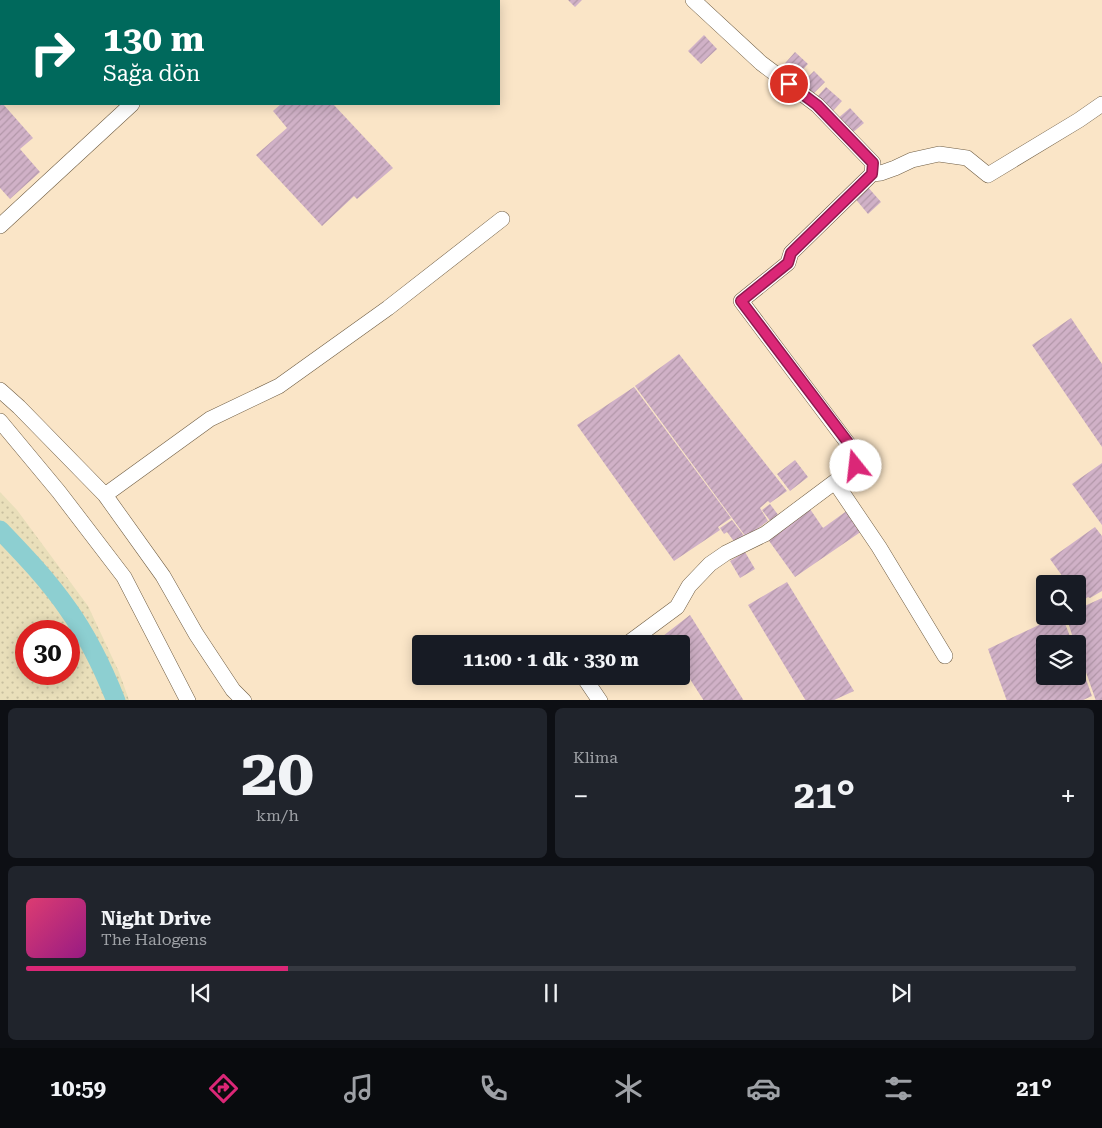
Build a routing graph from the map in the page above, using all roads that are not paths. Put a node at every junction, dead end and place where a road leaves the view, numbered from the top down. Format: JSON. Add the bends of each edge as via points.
{"nodes":[{"id":1,"x":692,"y":0,"type":"edge"},
{"id":2,"x":1102,"y":104,"type":"edge"},
{"id":3,"x":131,"y":105,"type":"edge"},
{"id":4,"x":872,"y":174,"type":"junction"},
{"id":5,"x":502,"y":219,"type":"dead end"},
{"id":6,"x":0,"y":226,"type":"edge"},
{"id":7,"x":0,"y":390,"type":"edge"},
{"id":8,"x":0,"y":421,"type":"edge"},
{"id":9,"x":835,"y":482,"type":"junction"},
{"id":10,"x":105,"y":495,"type":"junction"},
{"id":11,"x":639,"y":635,"type":"edge"},
{"id":12,"x":945,"y":656,"type":"dead end"},
{"id":13,"x":589,"y":685,"type":"edge"},
{"id":14,"x":188,"y":700,"type":"edge"},
{"id":15,"x":244,"y":700,"type":"edge"},
{"id":16,"x":600,"y":700,"type":"edge"}],
"edges":[{"from":1,"to":4,"type":"street","via":[[761,63],[817,105],[873,163]]},
{"from":2,"to":4,"type":"street","via":[[988,175],[967,158],[939,154]]},
{"from":3,"to":6,"type":"street"},
{"from":4,"to":9,"type":"street","via":[[791,253],[788,263],[741,301],[858,457],[856,466]]},
{"from":5,"to":10,"type":"street","via":[[388,308],[279,386],[210,419]]},
{"from":7,"to":10,"type":"street"},
{"from":8,"to":14,"type":"street","via":[[124,577]]},
{"from":9,"to":11,"type":"street","via":[[765,534],[726,552],[710,564],[689,586],[677,607]]},
{"from":9,"to":12,"type":"street"},
{"from":10,"to":15,"type":"street","via":[[163,576],[233,690]]},
{"from":13,"to":16,"type":"street"}]}
